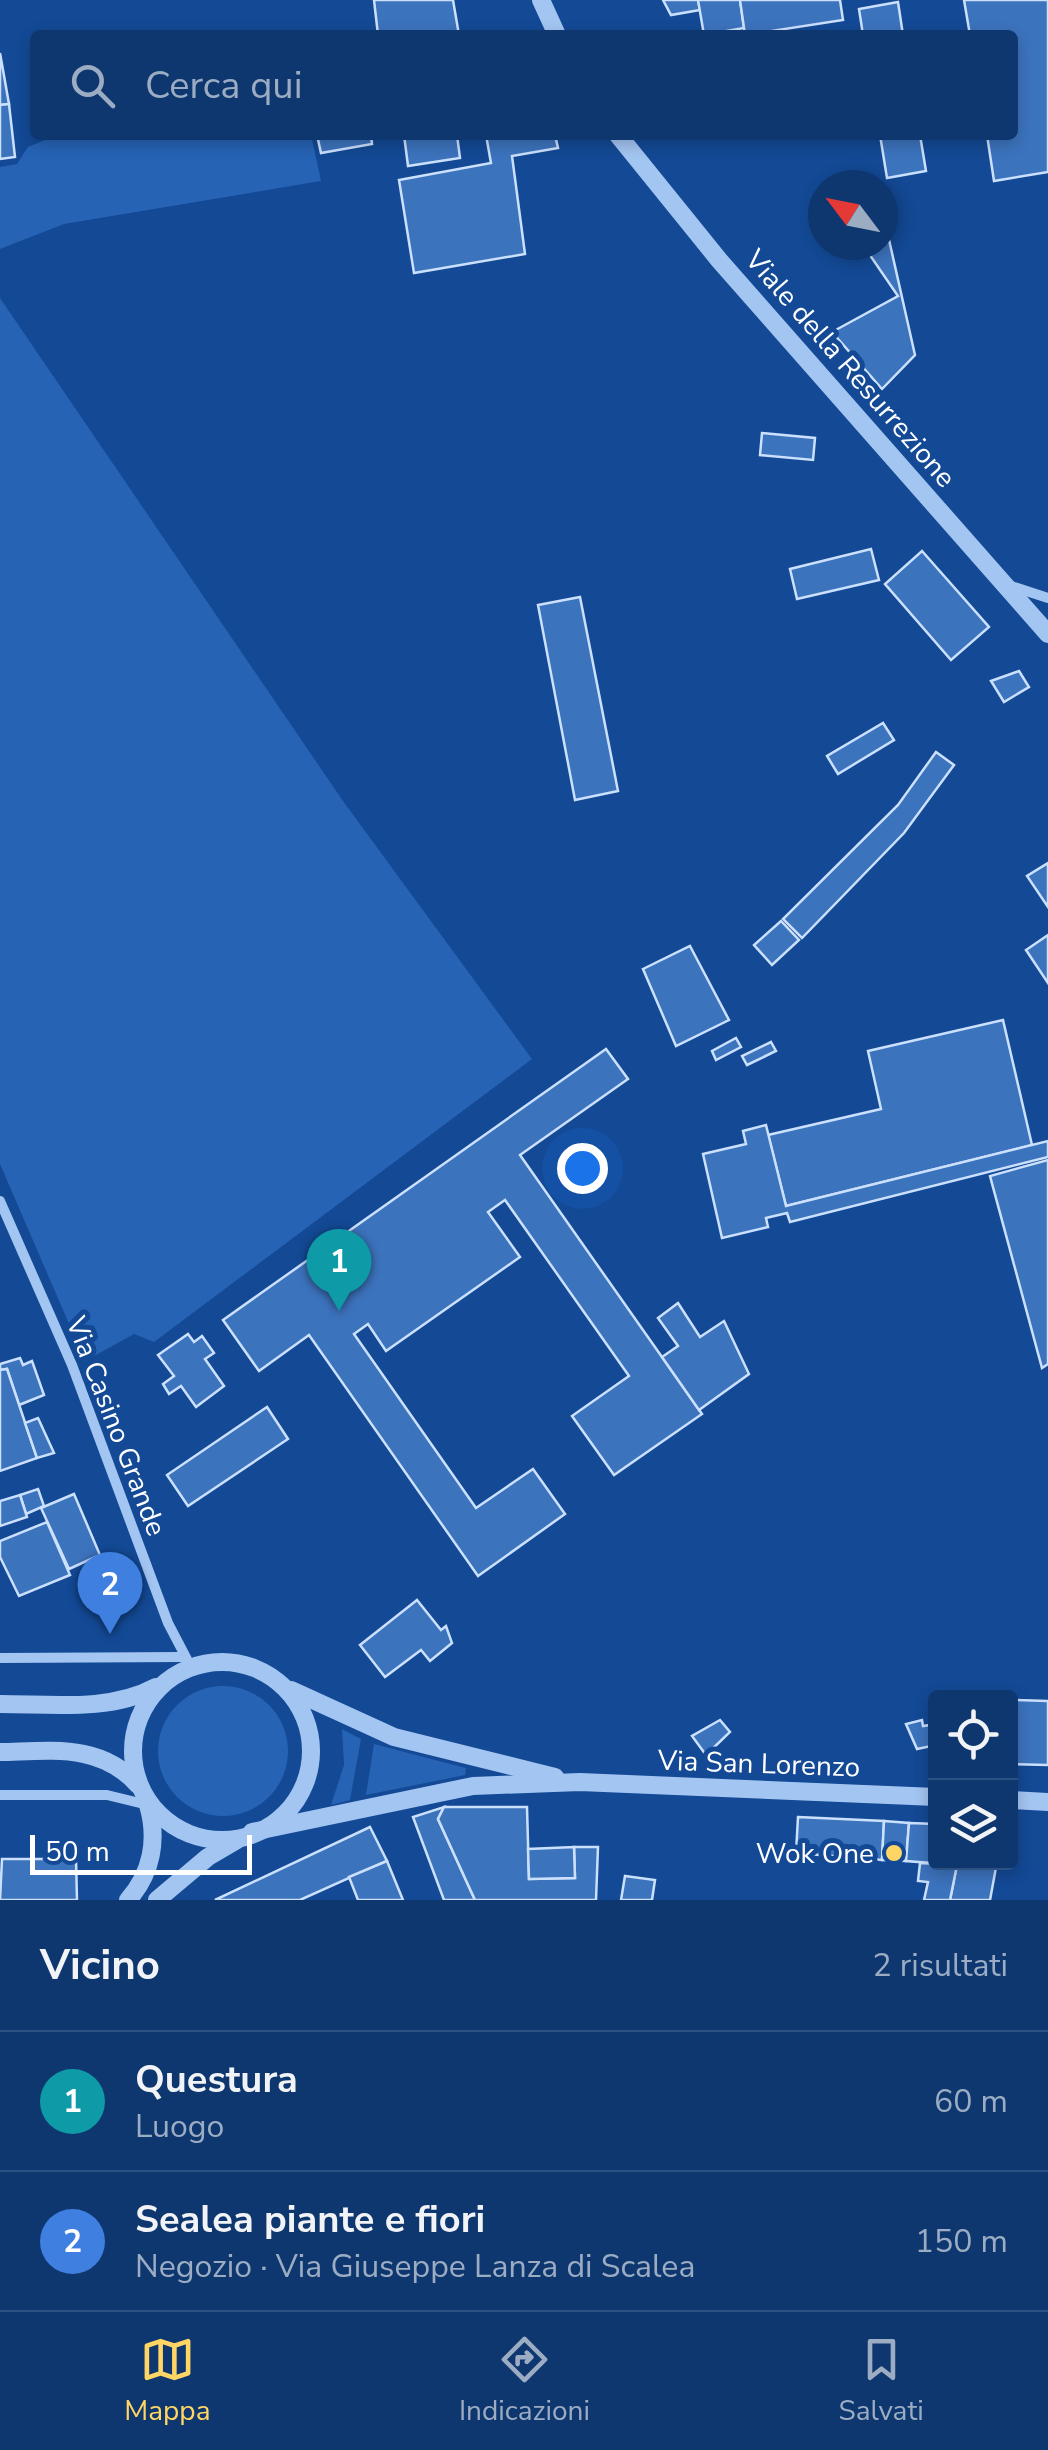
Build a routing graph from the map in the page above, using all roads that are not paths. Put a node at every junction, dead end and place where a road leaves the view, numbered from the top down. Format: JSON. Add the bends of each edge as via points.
{"nodes":[{"id":1,"x":541,"y":0,"type":"edge"},
{"id":2,"x":555,"y":30,"type":"edge"},
{"id":3,"x":622,"y":140,"type":"edge"},
{"id":4,"x":1004,"y":584,"type":"junction"},
{"id":5,"x":1048,"y":598,"type":"edge"},
{"id":6,"x":1048,"y":634,"type":"edge"},
{"id":7,"x":0,"y":1201,"type":"edge"},
{"id":8,"x":0,"y":1658,"type":"edge"},
{"id":9,"x":187,"y":1662,"type":"junction"},
{"id":10,"x":166,"y":1682,"type":"junction"},
{"id":11,"x":280,"y":1684,"type":"junction"},
{"id":12,"x":0,"y":1704,"type":"edge"},
{"id":13,"x":0,"y":1752,"type":"edge"},
{"id":14,"x":580,"y":1782,"type":"junction"},
{"id":15,"x":139,"y":1786,"type":"junction"},
{"id":16,"x":0,"y":1795,"type":"edge"},
{"id":17,"x":928,"y":1798,"type":"edge"},
{"id":18,"x":1018,"y":1800,"type":"edge"},
{"id":19,"x":1048,"y":1802,"type":"edge"},
{"id":20,"x":148,"y":1805,"type":"junction"},
{"id":21,"x":249,"y":1834,"type":"junction"},
{"id":22,"x":128,"y":1900,"type":"edge"},
{"id":23,"x":158,"y":1900,"type":"edge"}],
"edges":[{"from":1,"to":2,"type":"street"},
{"from":3,"to":4,"type":"street","name":"Viale della Resurrezione"},
{"from":4,"to":5,"type":"street"},
{"from":4,"to":6,"type":"street","name":"Viale della Resurrezione"},
{"from":7,"to":9,"type":"street","name":"Via Casino Grande","via":[[72,1365]]},
{"from":8,"to":9,"type":"street"},
{"from":9,"to":10,"type":"street"},
{"from":9,"to":11,"type":"street","via":[[234,1662]]},
{"from":10,"to":12,"type":"street","via":[[116,1702]]},
{"from":10,"to":15,"type":"street","via":[[146,1702],[136,1729]]},
{"from":11,"to":14,"type":"street","name":"Via San Lorenzo","via":[[394,1737]]},
{"from":11,"to":21,"type":"street","via":[[302,1710],[312,1757],[295,1801]]},
{"from":13,"to":15,"type":"street","via":[[94,1754],[118,1764]]},
{"from":14,"to":17,"type":"street","name":"Via San Lorenzo"},
{"from":14,"to":21,"type":"street","name":"Via San Lorenzo","via":[[446,1788]]},
{"from":15,"to":20,"type":"street"},
{"from":16,"to":20,"type":"street","via":[[107,1795]]},
{"from":18,"to":19,"type":"street"},
{"from":20,"to":21,"type":"street","via":[[183,1833],[213,1839]]},
{"from":20,"to":22,"type":"street","via":[[151,1858]]},
{"from":21,"to":23,"type":"street","name":"Via San Lorenzo","via":[[208,1857]]}]}
